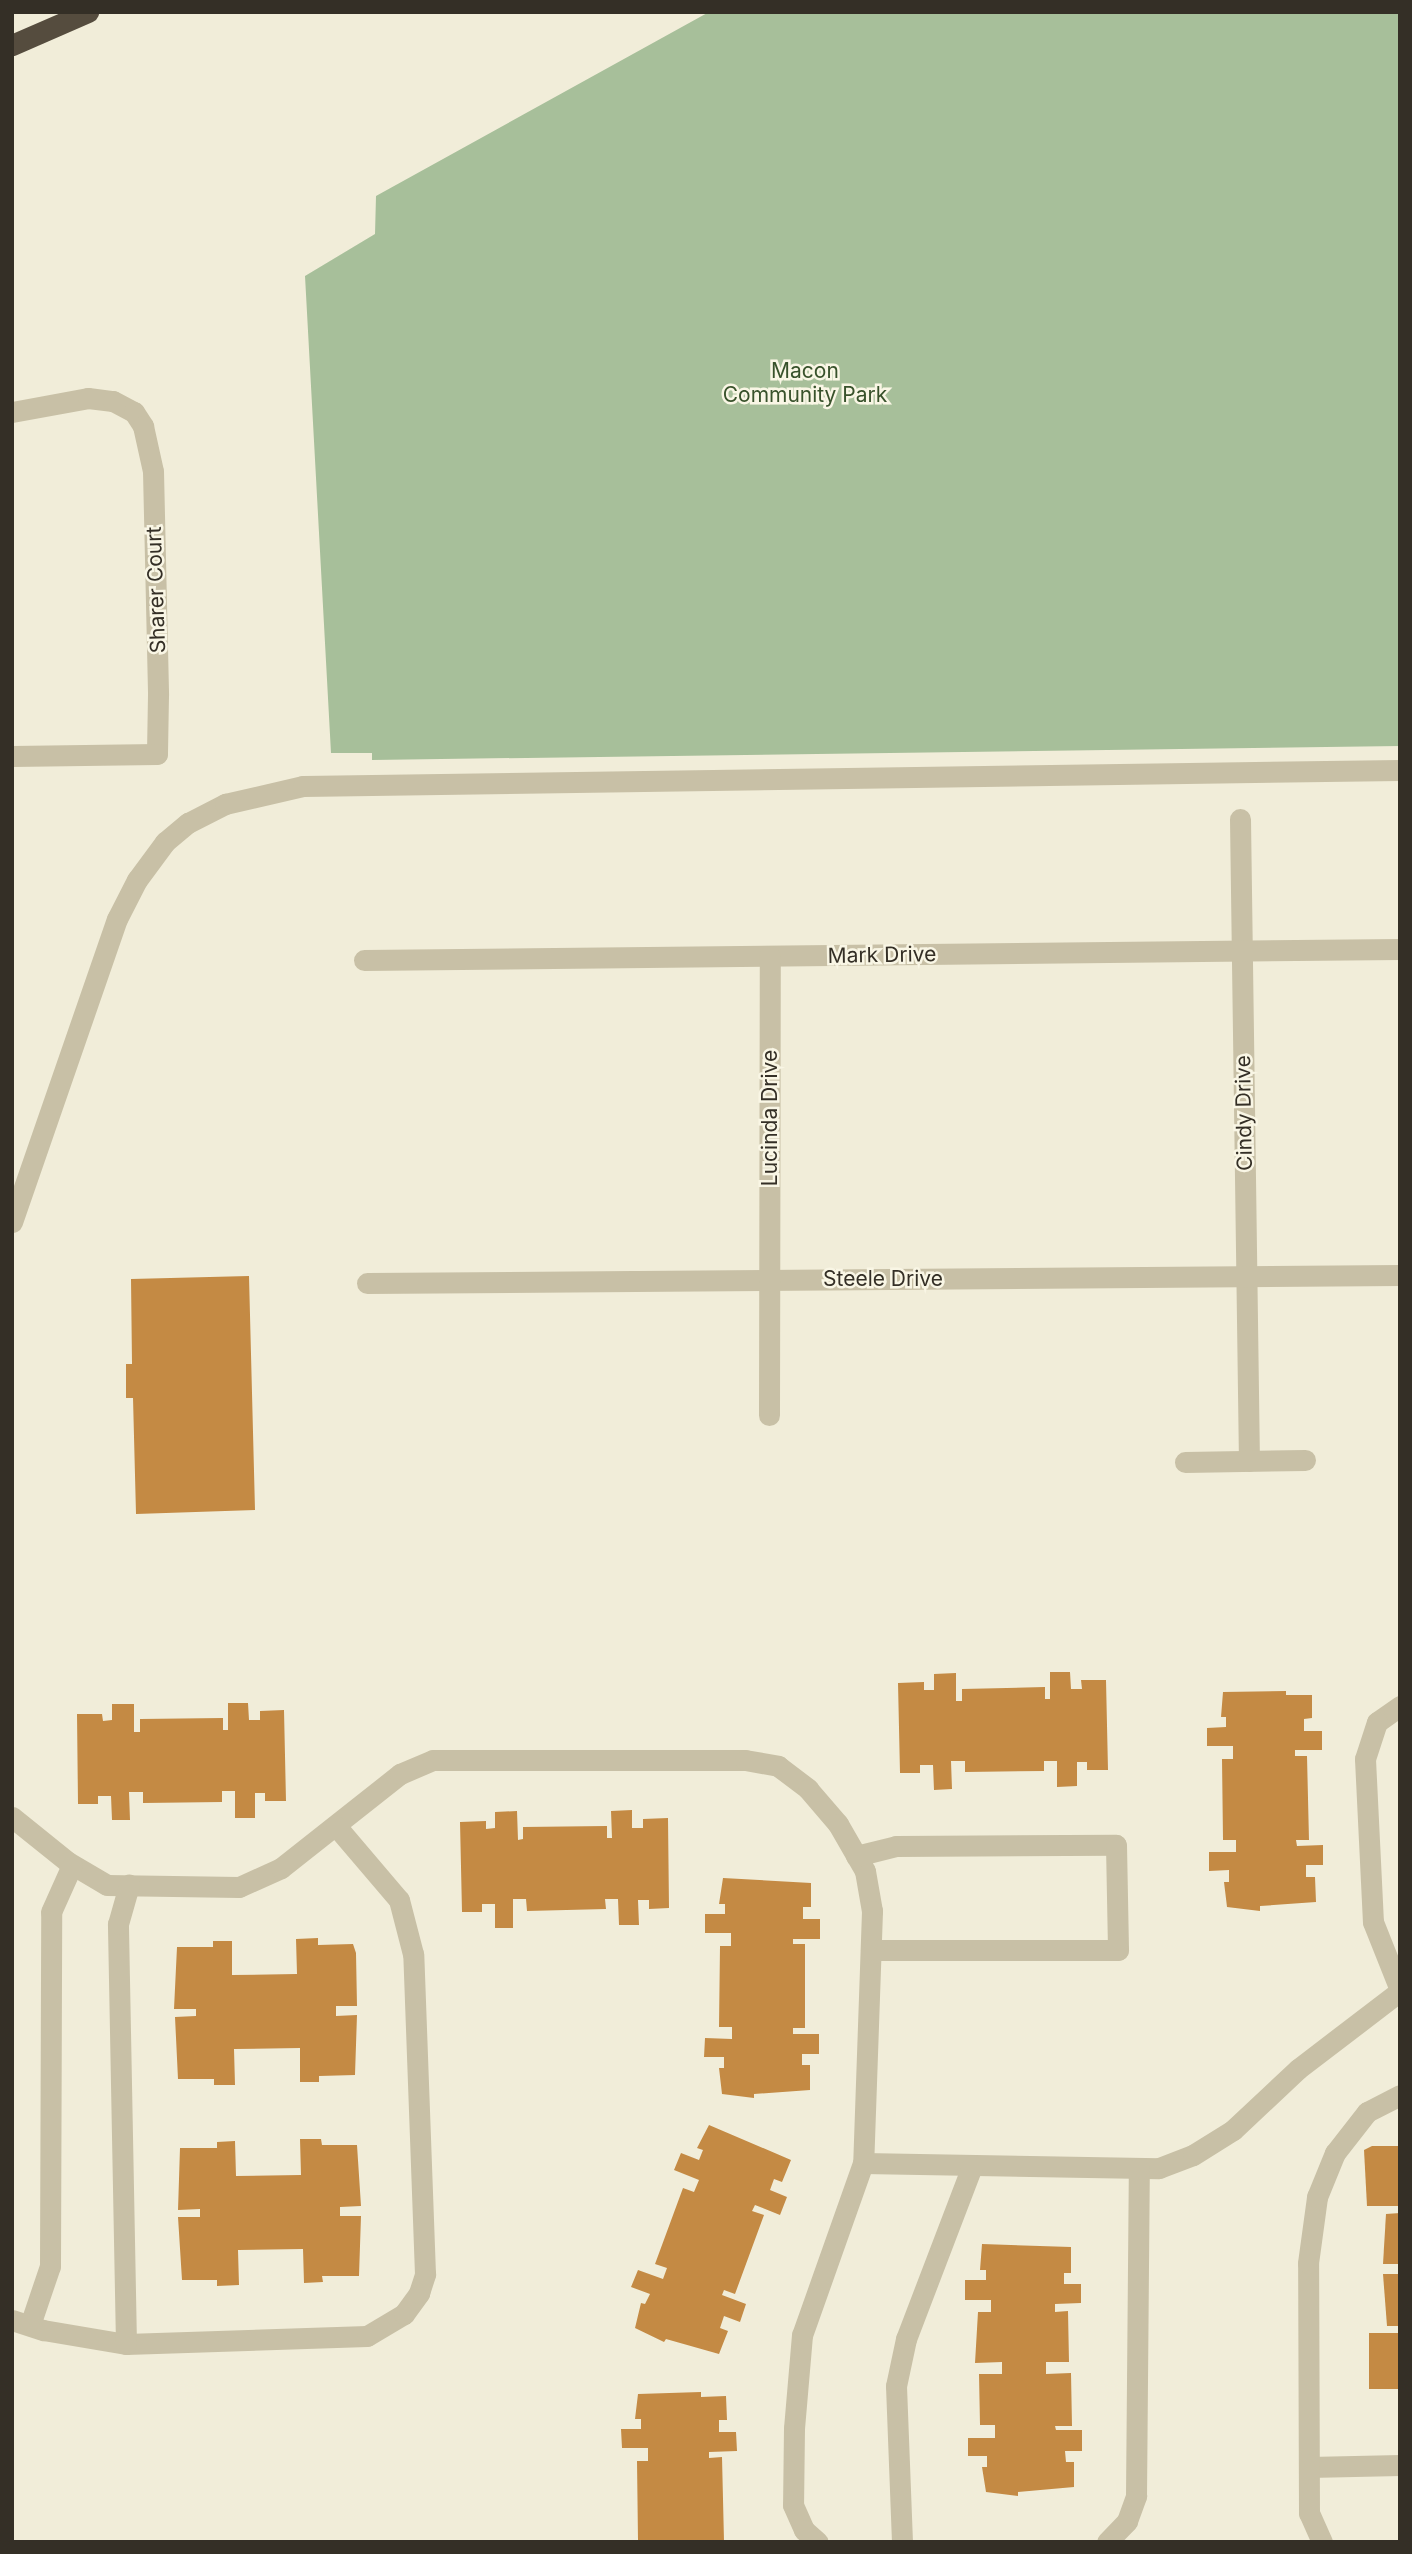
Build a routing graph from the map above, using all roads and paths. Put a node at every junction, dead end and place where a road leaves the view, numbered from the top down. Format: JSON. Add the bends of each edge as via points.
{"nodes":[{"id":1,"x":88,"y":12,"type":"edge"},
{"id":2,"x":12,"y":45,"type":"edge"},
{"id":3,"x":12,"y":412,"type":"edge"},
{"id":4,"x":12,"y":756,"type":"edge"},
{"id":5,"x":1400,"y":770,"type":"edge"},
{"id":6,"x":1240,"y":819,"type":"dead end"},
{"id":7,"x":1400,"y":949,"type":"edge"},
{"id":8,"x":1242,"y":951,"type":"junction"},
{"id":9,"x":770,"y":956,"type":"junction"},
{"id":10,"x":364,"y":960,"type":"dead end"},
{"id":11,"x":12,"y":1222,"type":"edge"},
{"id":12,"x":1400,"y":1275,"type":"edge"},
{"id":13,"x":1247,"y":1276,"type":"junction"},
{"id":14,"x":769,"y":1280,"type":"junction"},
{"id":15,"x":366,"y":1283,"type":"dead end"},
{"id":16,"x":769,"y":1415,"type":"dead end"},
{"id":17,"x":1305,"y":1460,"type":"dead end"},
{"id":18,"x":1249,"y":1461,"type":"junction"},
{"id":19,"x":1185,"y":1462,"type":"dead end"},
{"id":20,"x":1400,"y":1706,"type":"edge"},
{"id":21,"x":12,"y":1817,"type":"edge"},
{"id":22,"x":336,"y":1826,"type":"junction"},
{"id":23,"x":856,"y":1856,"type":"junction"},
{"id":24,"x":72,"y":1865,"type":"junction"},
{"id":25,"x":129,"y":1885,"type":"junction"},
{"id":26,"x":871,"y":1950,"type":"junction"},
{"id":27,"x":1400,"y":1990,"type":"edge"},
{"id":28,"x":1400,"y":2095,"type":"edge"},
{"id":29,"x":863,"y":2163,"type":"junction"},
{"id":30,"x":972,"y":2166,"type":"junction"},
{"id":31,"x":1139,"y":2168,"type":"junction"},
{"id":32,"x":21,"y":2322,"type":"edge"},
{"id":33,"x":126,"y":2344,"type":"junction"},
{"id":34,"x":1400,"y":2465,"type":"edge"},
{"id":35,"x":1309,"y":2468,"type":"junction"},
{"id":36,"x":818,"y":2542,"type":"edge"},
{"id":37,"x":902,"y":2542,"type":"edge"},
{"id":38,"x":1107,"y":2542,"type":"edge"},
{"id":39,"x":1322,"y":2542,"type":"edge"}],
"edges":[{"from":1,"to":2,"type":"highway"},
{"from":3,"to":4,"type":"street","name":"Sharer Court","via":[[88,398],[113,401],[134,412],[144,426],[153,471],[159,695],[157,754]]},
{"from":5,"to":11,"type":"street","via":[[303,786],[225,804],[188,823],[165,842],[136,880],[117,919]]},
{"from":6,"to":8,"type":"street","name":"Cindy Drive"},
{"from":7,"to":8,"type":"street","name":"Mark Drive"},
{"from":8,"to":9,"type":"street","name":"Mark Drive"},
{"from":8,"to":13,"type":"street","name":"Cindy Drive"},
{"from":9,"to":10,"type":"street","name":"Mark Drive"},
{"from":9,"to":14,"type":"street","name":"Lucinda Drive"},
{"from":12,"to":13,"type":"street","name":"Steele Drive"},
{"from":13,"to":14,"type":"street","name":"Steele Drive"},
{"from":13,"to":18,"type":"street","name":"Cindy Drive"},
{"from":14,"to":15,"type":"street","name":"Steele Drive"},
{"from":14,"to":16,"type":"street","name":"Lucinda Drive"},
{"from":17,"to":18,"type":"street"},
{"from":18,"to":19,"type":"street"},
{"from":20,"to":27,"type":"street","via":[[1377,1722],[1366,1759],[1373,1922]]},
{"from":21,"to":24,"type":"street"},
{"from":22,"to":23,"type":"street","via":[[400,1774],[433,1760],[745,1760],[778,1766],[808,1789],[838,1824]]},
{"from":22,"to":25,"type":"street","via":[[281,1868],[239,1887]]},
{"from":22,"to":33,"type":"street","via":[[398,1900],[413,1954],[425,2274],[419,2293],[404,2314],[367,2336]]},
{"from":23,"to":26,"type":"street","via":[[865,1871],[872,1910]]},
{"from":23,"to":26,"type":"street","via":[[896,1846],[1116,1845],[1118,1950]]},
{"from":24,"to":25,"type":"street","via":[[107,1885]]},
{"from":24,"to":32,"type":"street","via":[[51,1912],[50,2266]]},
{"from":25,"to":33,"type":"street","via":[[118,1924]]},
{"from":26,"to":29,"type":"street"},
{"from":27,"to":31,"type":"street","via":[[1298,2069],[1233,2130],[1193,2155],[1159,2168]]},
{"from":28,"to":35,"type":"street","via":[[1367,2112],[1335,2153],[1317,2197],[1308,2263]]},
{"from":29,"to":30,"type":"street"},
{"from":29,"to":36,"type":"street","via":[[802,2335],[793,2505],[804,2530]]},
{"from":30,"to":31,"type":"street"},
{"from":30,"to":37,"type":"street","via":[[906,2339],[896,2386]]},
{"from":31,"to":38,"type":"street","via":[[1136,2497],[1127,2521]]},
{"from":32,"to":33,"type":"street"},
{"from":34,"to":35,"type":"street"},
{"from":35,"to":39,"type":"street","via":[[1309,2513]]}]}
